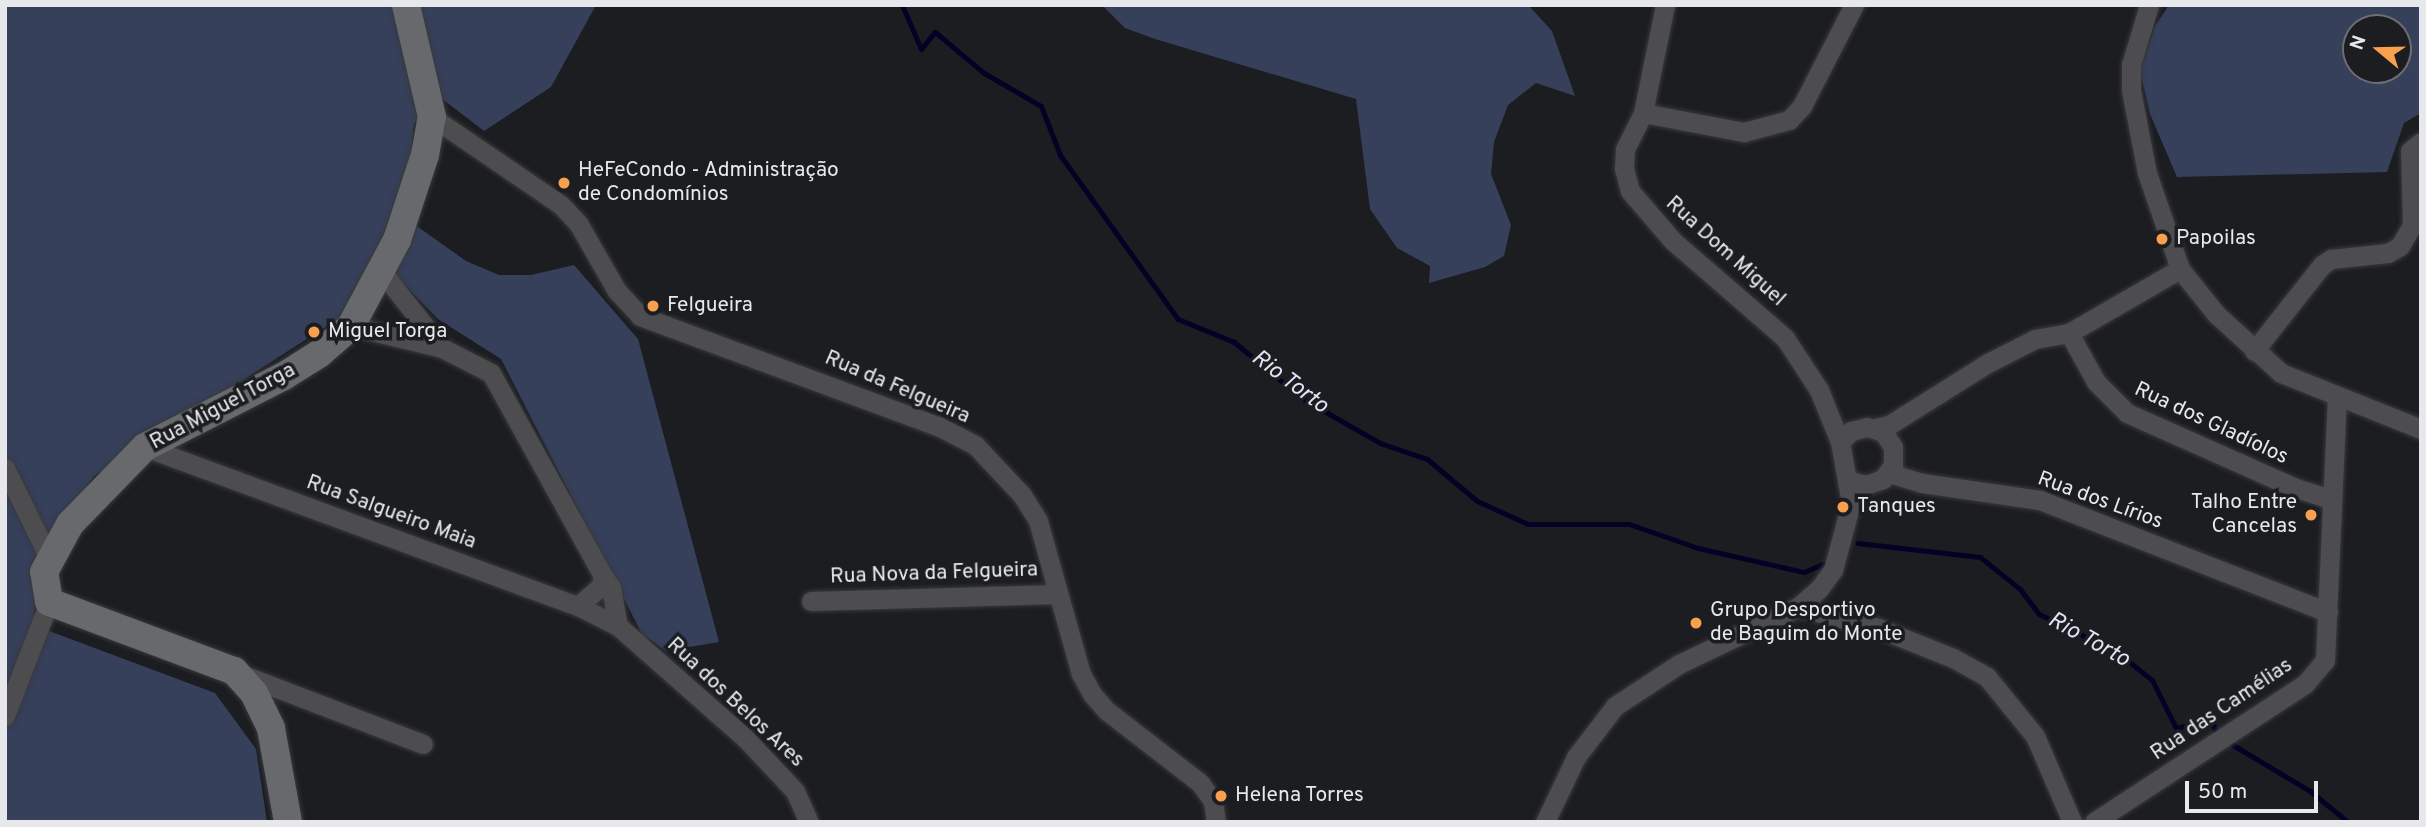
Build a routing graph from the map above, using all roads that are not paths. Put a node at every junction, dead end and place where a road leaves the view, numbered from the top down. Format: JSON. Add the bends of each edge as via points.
{"nodes":[{"id":1,"x":406,"y":5,"type":"edge"},
{"id":2,"x":1665,"y":5,"type":"edge"},
{"id":3,"x":1854,"y":5,"type":"edge"},
{"id":4,"x":2148,"y":5,"type":"edge"},
{"id":5,"x":1643,"y":113,"type":"junction"},
{"id":6,"x":432,"y":117,"type":"junction"},
{"id":7,"x":2421,"y":142,"type":"edge"},
{"id":8,"x":2180,"y":270,"type":"junction"},
{"id":9,"x":382,"y":272,"type":"junction"},
{"id":10,"x":351,"y":326,"type":"junction"},
{"id":11,"x":2069,"y":333,"type":"junction"},
{"id":12,"x":442,"y":348,"type":"junction"},
{"id":13,"x":2254,"y":351,"type":"junction"},
{"id":14,"x":2337,"y":396,"type":"junction"},
{"id":15,"x":1875,"y":428,"type":"junction"},
{"id":16,"x":2421,"y":429,"type":"edge"},
{"id":17,"x":1840,"y":442,"type":"junction"},
{"id":18,"x":145,"y":447,"type":"junction"},
{"id":19,"x":5,"y":468,"type":"edge"},
{"id":20,"x":1889,"y":473,"type":"junction"},
{"id":21,"x":1850,"y":481,"type":"junction"},
{"id":22,"x":2330,"y":499,"type":"junction"},
{"id":23,"x":49,"y":558,"type":"junction"},
{"id":24,"x":603,"y":576,"type":"junction"},
{"id":25,"x":1058,"y":594,"type":"junction"},
{"id":26,"x":811,"y":601,"type":"dead end"},
{"id":27,"x":49,"y":602,"type":"junction"},
{"id":28,"x":579,"y":606,"type":"junction"},
{"id":29,"x":1798,"y":607,"type":"junction"},
{"id":30,"x":2328,"y":612,"type":"junction"},
{"id":31,"x":618,"y":626,"type":"junction"},
{"id":32,"x":234,"y":671,"type":"junction"},
{"id":33,"x":5,"y":716,"type":"edge"},
{"id":34,"x":423,"y":744,"type":"dead end"},
{"id":35,"x":288,"y":822,"type":"edge"},
{"id":36,"x":809,"y":822,"type":"edge"},
{"id":37,"x":1216,"y":822,"type":"edge"},
{"id":38,"x":1545,"y":822,"type":"edge"},
{"id":39,"x":2072,"y":822,"type":"edge"},
{"id":40,"x":2094,"y":822,"type":"edge"}],
"edges":[{"from":1,"to":6,"type":"street"},
{"from":2,"to":5,"type":"street","name":"Rua Dom Miguel"},
{"from":3,"to":5,"type":"street","via":[[1802,106],[1789,120],[1744,132]]},
{"from":4,"to":8,"type":"street","via":[[2131,65],[2131,90],[2147,173]]},
{"from":5,"to":17,"type":"street","name":"Rua Dom Miguel","via":[[1625,149],[1623,168],[1630,191],[1673,241],[1785,338],[1819,390]]},
{"from":6,"to":9,"type":"street","name":"Rua Miguel Torga","via":[[412,200]]},
{"from":6,"to":25,"type":"street","name":"Rua da Felgueira","via":[[561,205],[578,223],[617,291],[640,316],[938,426],[975,445],[1022,495],[1038,521]]},
{"from":7,"to":13,"type":"street","via":[[2410,151],[2412,225],[2400,246],[2388,253],[2331,259],[2322,265]]},
{"from":8,"to":11,"type":"street"},
{"from":8,"to":13,"type":"street"},
{"from":9,"to":10,"type":"street","name":"Rua Miguel Torga"},
{"from":9,"to":12,"type":"street"},
{"from":10,"to":12,"type":"street"},
{"from":10,"to":18,"type":"street","name":"Rua Miguel Torga","via":[[284,376]]},
{"from":11,"to":15,"type":"street","via":[[2035,339],[1938,391],[1889,425]]},
{"from":11,"to":22,"type":"street","name":"Rua dos Gladíolos","via":[[2107,397],[2127,413]]},
{"from":12,"to":24,"type":"street","via":[[491,373]]},
{"from":13,"to":14,"type":"street","via":[[2281,373]]},
{"from":14,"to":16,"type":"street"},
{"from":14,"to":22,"type":"street","name":"Rua das Camélias"},
{"from":15,"to":17,"type":"street","via":[[1851,430]]},
{"from":15,"to":20,"type":"street","via":[[1893,447]]},
{"from":17,"to":21,"type":"street"},
{"from":18,"to":23,"type":"street","name":"Rua Miguel Torga","via":[[86,505]]},
{"from":18,"to":28,"type":"street","name":"Rua Salgueiro Maia"},
{"from":19,"to":23,"type":"street"},
{"from":20,"to":21,"type":"street","via":[[1866,485]]},
{"from":20,"to":30,"type":"street","name":"Rua dos Lírios","via":[[1922,483],[2040,500]]},
{"from":21,"to":29,"type":"street","via":[[1847,523],[1833,570]]},
{"from":22,"to":30,"type":"street","name":"Rua das Camélias"},
{"from":23,"to":27,"type":"street","via":[[44,572]]},
{"from":24,"to":28,"type":"street","via":[[601,586]]},
{"from":24,"to":31,"type":"street","via":[[611,587]]},
{"from":25,"to":26,"type":"street","name":"Rua Nova da Felgueira"},
{"from":25,"to":37,"type":"street","name":"Rua da Felgueira","via":[[1081,674],[1092,694],[1107,711],[1200,783],[1213,801]]},
{"from":27,"to":32,"type":"street"},
{"from":27,"to":33,"type":"street"},
{"from":28,"to":31,"type":"street","name":"Rua Salgueiro Maia"},
{"from":29,"to":38,"type":"street","via":[[1679,664],[1615,706],[1576,757]]},
{"from":29,"to":39,"type":"street","via":[[1878,628],[1987,677],[2035,736]]},
{"from":30,"to":40,"type":"street","name":"Rua das Camélias","via":[[2325,660],[2305,684]]},
{"from":31,"to":36,"type":"street","name":"Rua dos Belos Ares","via":[[746,739],[795,791]]},
{"from":32,"to":34,"type":"street"},
{"from":32,"to":35,"type":"street","via":[[254,693],[271,729]]}]}
